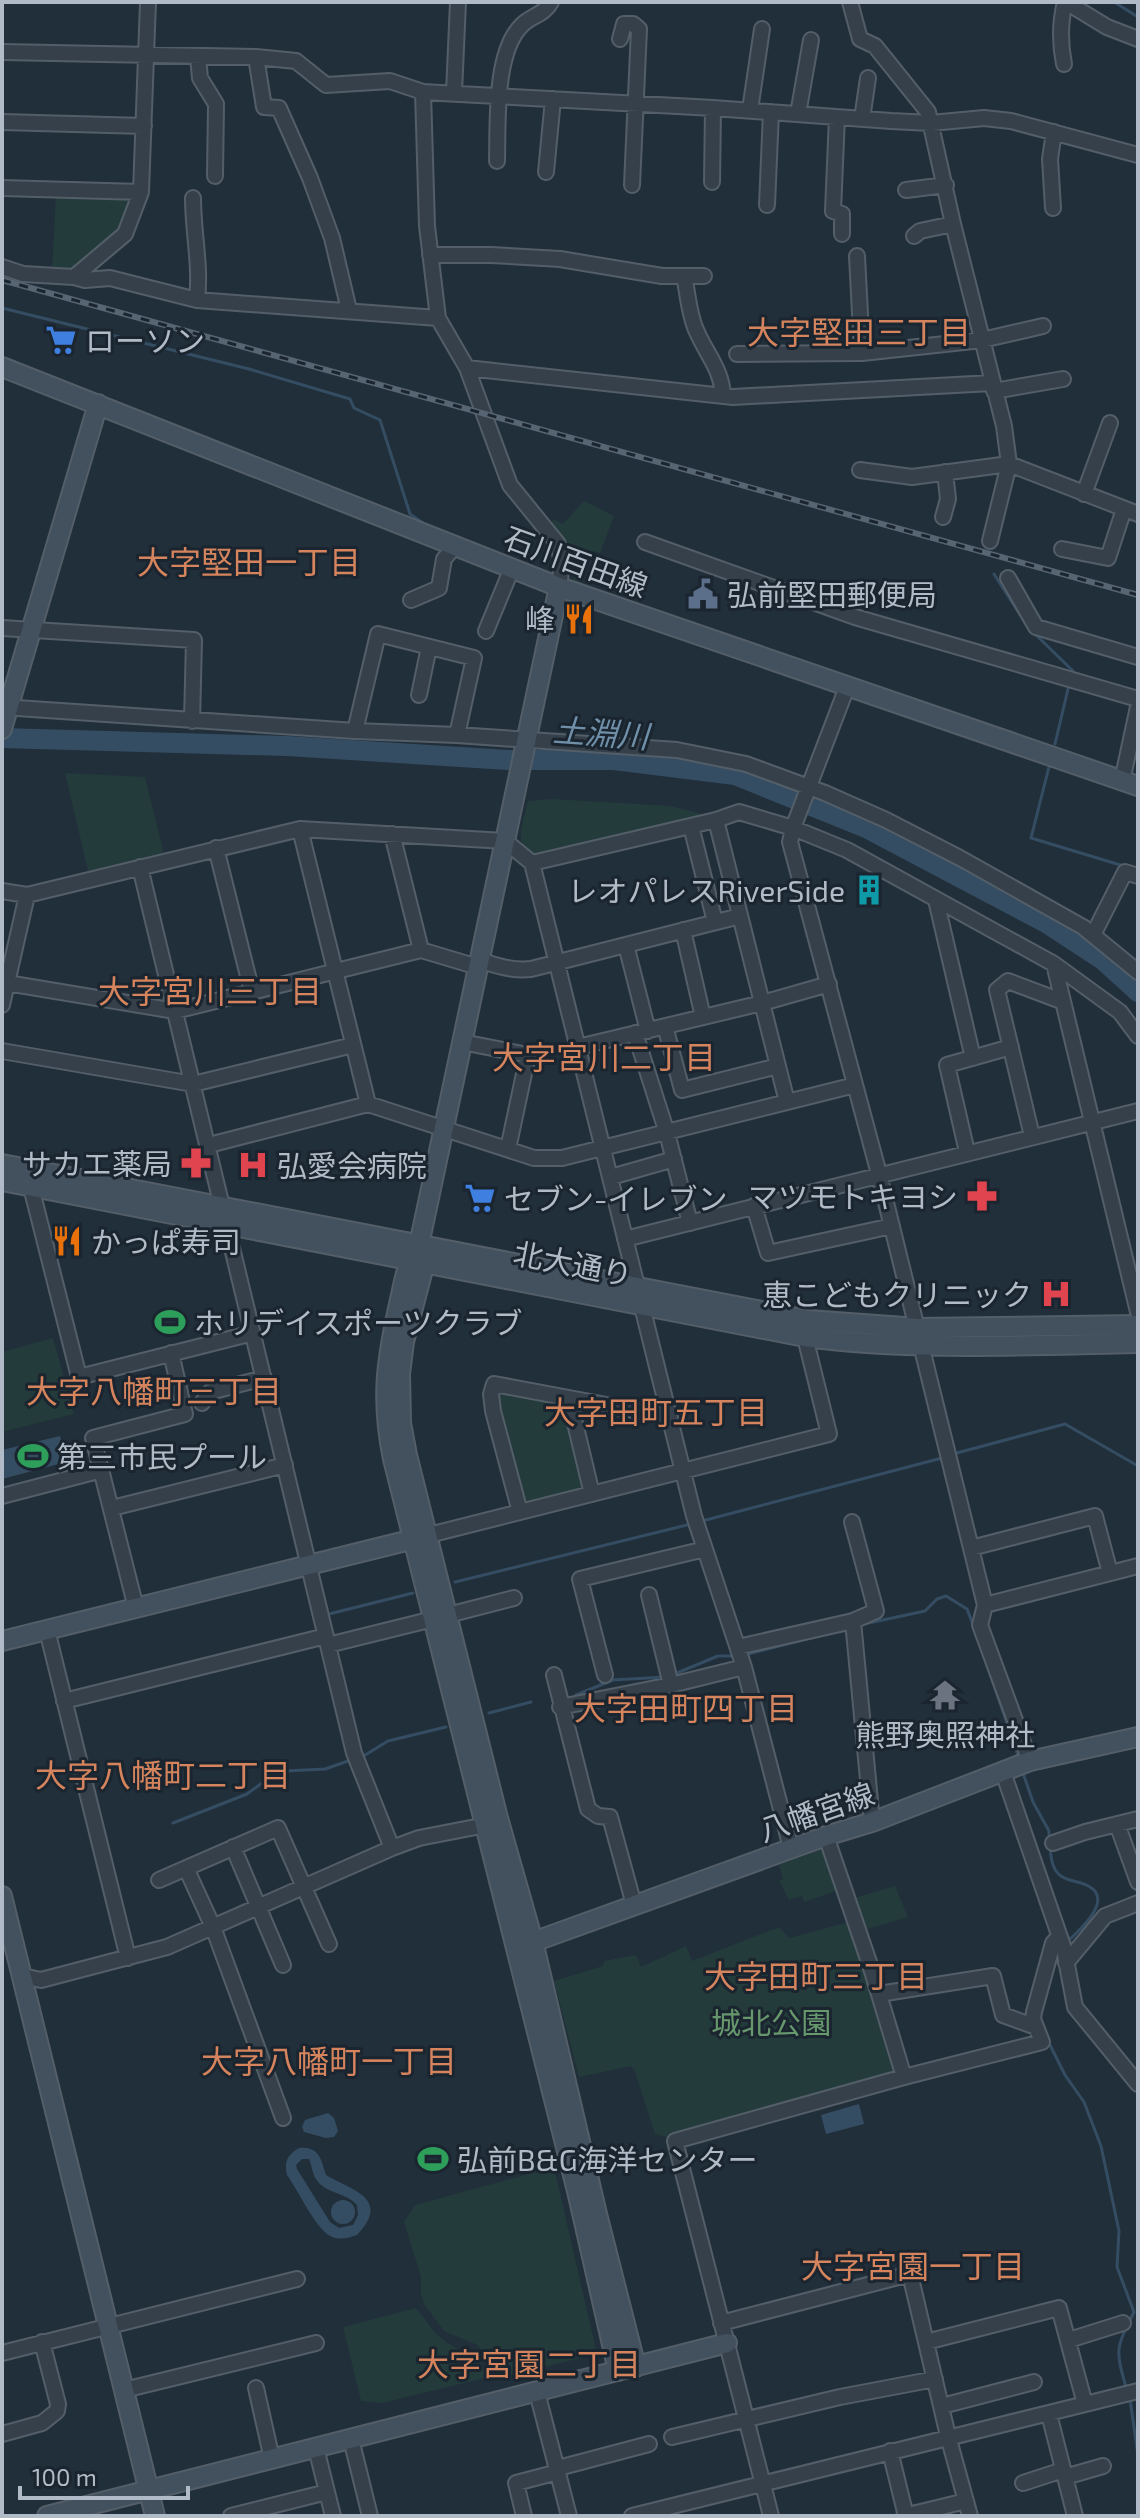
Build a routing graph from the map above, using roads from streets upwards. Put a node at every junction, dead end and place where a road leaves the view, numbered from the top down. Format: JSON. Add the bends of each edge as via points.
{"nodes":[{"id":1,"x":148,"y":2,"type":"edge"},
{"id":2,"x":458,"y":2,"type":"edge"},
{"id":3,"x":551,"y":2,"type":"edge"},
{"id":4,"x":850,"y":2,"type":"edge"},
{"id":5,"x":1065,"y":2,"type":"edge"},
{"id":6,"x":762,"y":29,"type":"dead end"},
{"id":7,"x":620,"y":39,"type":"dead end"},
{"id":8,"x":1138,"y":39,"type":"edge"},
{"id":9,"x":811,"y":40,"type":"dead end"},
{"id":10,"x":2,"y":52,"type":"edge"},
{"id":11,"x":146,"y":56,"type":"junction"},
{"id":12,"x":198,"y":57,"type":"junction"},
{"id":13,"x":256,"y":57,"type":"junction"},
{"id":14,"x":1064,"y":64,"type":"dead end"},
{"id":15,"x":868,"y":78,"type":"dead end"},
{"id":16,"x":423,"y":92,"type":"junction"},
{"id":17,"x":454,"y":93,"type":"junction"},
{"id":18,"x":500,"y":96,"type":"junction"},
{"id":19,"x":553,"y":99,"type":"junction"},
{"id":20,"x":635,"y":103,"type":"junction"},
{"id":21,"x":713,"y":108,"type":"junction"},
{"id":22,"x":750,"y":110,"type":"junction"},
{"id":23,"x":771,"y":112,"type":"junction"},
{"id":24,"x":798,"y":114,"type":"junction"},
{"id":25,"x":837,"y":117,"type":"junction"},
{"id":26,"x":862,"y":119,"type":"junction"},
{"id":27,"x":2,"y":122,"type":"edge"},
{"id":28,"x":931,"y":123,"type":"junction"},
{"id":29,"x":144,"y":126,"type":"junction"},
{"id":30,"x":1054,"y":132,"type":"junction"},
{"id":31,"x":1138,"y":155,"type":"edge"},
{"id":32,"x":497,"y":161,"type":"dead end"},
{"id":33,"x":546,"y":172,"type":"dead end"},
{"id":34,"x":215,"y":176,"type":"dead end"},
{"id":35,"x":712,"y":182,"type":"dead end"},
{"id":36,"x":632,"y":185,"type":"dead end"},
{"id":37,"x":946,"y":185,"type":"junction"},
{"id":38,"x":2,"y":188,"type":"edge"},
{"id":39,"x":906,"y":190,"type":"dead end"},
{"id":40,"x":141,"y":192,"type":"junction"},
{"id":41,"x":193,"y":198,"type":"dead end"},
{"id":42,"x":767,"y":205,"type":"dead end"},
{"id":43,"x":1053,"y":208,"type":"dead end"},
{"id":44,"x":953,"y":224,"type":"junction"},
{"id":45,"x":842,"y":234,"type":"dead end"},
{"id":46,"x":914,"y":236,"type":"dead end"},
{"id":47,"x":430,"y":255,"type":"junction"},
{"id":48,"x":857,"y":256,"type":"dead end"},
{"id":49,"x":2,"y":267,"type":"edge"},
{"id":50,"x":684,"y":276,"type":"junction"},
{"id":51,"x":704,"y":276,"type":"dead end"},
{"id":52,"x":74,"y":277,"type":"junction"},
{"id":53,"x":197,"y":300,"type":"junction"},
{"id":54,"x":349,"y":310,"type":"junction"},
{"id":55,"x":438,"y":318,"type":"junction"},
{"id":56,"x":1043,"y":326,"type":"dead end"},
{"id":57,"x":982,"y":340,"type":"junction"},
{"id":58,"x":862,"y":353,"type":"junction"},
{"id":59,"x":737,"y":354,"type":"dead end"},
{"id":60,"x":2,"y":367,"type":"edge"},
{"id":61,"x":467,"y":368,"type":"junction"},
{"id":62,"x":1063,"y":379,"type":"dead end"},
{"id":63,"x":993,"y":387,"type":"junction"},
{"id":64,"x":723,"y":396,"type":"junction"},
{"id":65,"x":98,"y":404,"type":"junction"},
{"id":66,"x":1110,"y":423,"type":"dead end"},
{"id":67,"x":1009,"y":464,"type":"junction"},
{"id":68,"x":860,"y":470,"type":"dead end"},
{"id":69,"x":945,"y":472,"type":"junction"},
{"id":70,"x":1084,"y":494,"type":"junction"},
{"id":71,"x":1131,"y":511,"type":"edge"},
{"id":72,"x":943,"y":517,"type":"dead end"},
{"id":73,"x":990,"y":541,"type":"dead end"},
{"id":74,"x":645,"y":542,"type":"dead end"},
{"id":75,"x":455,"y":546,"type":"junction"},
{"id":76,"x":1062,"y":549,"type":"dead end"},
{"id":77,"x":512,"y":568,"type":"junction"},
{"id":78,"x":1008,"y":578,"type":"dead end"},
{"id":79,"x":559,"y":587,"type":"junction"},
{"id":80,"x":411,"y":600,"type":"dead end"},
{"id":81,"x":2,"y":628,"type":"edge"},
{"id":82,"x":31,"y":630,"type":"junction"},
{"id":83,"x":486,"y":631,"type":"dead end"},
{"id":84,"x":429,"y":647,"type":"junction"},
{"id":85,"x":1138,"y":657,"type":"edge"},
{"id":86,"x":847,"y":687,"type":"junction"},
{"id":87,"x":419,"y":695,"type":"dead end"},
{"id":88,"x":1138,"y":699,"type":"edge"},
{"id":89,"x":1138,"y":707,"type":"edge"},
{"id":90,"x":5,"y":714,"type":"edge"},
{"id":91,"x":192,"y":721,"type":"junction"},
{"id":92,"x":355,"y":731,"type":"junction"},
{"id":93,"x":457,"y":735,"type":"junction"},
{"id":94,"x":526,"y":742,"type":"junction"},
{"id":95,"x":1130,"y":784,"type":"edge"},
{"id":96,"x":807,"y":789,"type":"junction"},
{"id":97,"x":716,"y":820,"type":"junction"},
{"id":98,"x":794,"y":825,"type":"junction"},
{"id":99,"x":691,"y":826,"type":"junction"},
{"id":100,"x":300,"y":829,"type":"junction"},
{"id":101,"x":392,"y":834,"type":"junction"},
{"id":102,"x":505,"y":841,"type":"junction"},
{"id":103,"x":216,"y":848,"type":"junction"},
{"id":104,"x":532,"y":863,"type":"junction"},
{"id":105,"x":140,"y":867,"type":"junction"},
{"id":106,"x":1138,"y":876,"type":"edge"},
{"id":107,"x":2,"y":891,"type":"edge"},
{"id":108,"x":27,"y":895,"type":"junction"},
{"id":109,"x":936,"y":900,"type":"junction"},
{"id":110,"x":740,"y":916,"type":"junction"},
{"id":111,"x":715,"y":922,"type":"junction"},
{"id":112,"x":683,"y":930,"type":"junction"},
{"id":113,"x":1093,"y":935,"type":"junction"},
{"id":114,"x":626,"y":945,"type":"junction"},
{"id":115,"x":421,"y":950,"type":"junction"},
{"id":116,"x":558,"y":963,"type":"junction"},
{"id":117,"x":478,"y":964,"type":"junction"},
{"id":118,"x":1054,"y":964,"type":"junction"},
{"id":119,"x":1136,"y":964,"type":"edge"},
{"id":120,"x":334,"y":971,"type":"junction"},
{"id":121,"x":7,"y":983,"type":"junction"},
{"id":122,"x":829,"y":984,"type":"junction"},
{"id":123,"x":252,"y":992,"type":"junction"},
{"id":124,"x":1061,"y":1001,"type":"junction"},
{"id":125,"x":762,"y":1003,"type":"junction"},
{"id":126,"x":2,"y":1005,"type":"edge"},
{"id":127,"x":175,"y":1011,"type":"junction"},
{"id":128,"x":703,"y":1017,"type":"junction"},
{"id":129,"x":665,"y":1026,"type":"junction"},
{"id":130,"x":641,"y":1032,"type":"junction"},
{"id":131,"x":1138,"y":1036,"type":"edge"},
{"id":132,"x":462,"y":1042,"type":"junction"},
{"id":133,"x":353,"y":1045,"type":"junction"},
{"id":134,"x":578,"y":1047,"type":"junction"},
{"id":135,"x":1011,"y":1047,"type":"junction"},
{"id":136,"x":2,"y":1051,"type":"edge"},
{"id":137,"x":973,"y":1058,"type":"junction"},
{"id":138,"x":778,"y":1066,"type":"junction"},
{"id":139,"x":193,"y":1084,"type":"junction"},
{"id":140,"x":855,"y":1085,"type":"junction"},
{"id":141,"x":787,"y":1102,"type":"junction"},
{"id":142,"x":368,"y":1104,"type":"junction"},
{"id":143,"x":1138,"y":1111,"type":"edge"},
{"id":144,"x":1091,"y":1121,"type":"junction"},
{"id":145,"x":444,"y":1128,"type":"junction"},
{"id":146,"x":667,"y":1133,"type":"junction"},
{"id":147,"x":1032,"y":1136,"type":"junction"},
{"id":148,"x":209,"y":1145,"type":"junction"},
{"id":149,"x":508,"y":1149,"type":"junction"},
{"id":150,"x":604,"y":1149,"type":"junction"},
{"id":151,"x":967,"y":1152,"type":"junction"},
{"id":152,"x":674,"y":1159,"type":"junction"},
{"id":153,"x":2,"y":1164,"type":"edge"},
{"id":154,"x":879,"y":1174,"type":"junction"},
{"id":155,"x":611,"y":1177,"type":"junction"},
{"id":156,"x":2,"y":1181,"type":"edge"},
{"id":157,"x":31,"y":1187,"type":"junction"},
{"id":158,"x":754,"y":1206,"type":"junction"},
{"id":159,"x":226,"y":1216,"type":"junction"},
{"id":160,"x":690,"y":1223,"type":"junction"},
{"id":161,"x":892,"y":1226,"type":"junction"},
{"id":162,"x":625,"y":1239,"type":"junction"},
{"id":163,"x":418,"y":1255,"type":"junction"},
{"id":164,"x":640,"y":1297,"type":"junction"},
{"id":165,"x":1138,"y":1312,"type":"edge"},
{"id":166,"x":1138,"y":1325,"type":"edge"},
{"id":167,"x":253,"y":1333,"type":"junction"},
{"id":168,"x":805,"y":1337,"type":"junction"},
{"id":169,"x":919,"y":1337,"type":"junction"},
{"id":170,"x":1138,"y":1343,"type":"edge"},
{"id":171,"x":171,"y":1353,"type":"junction"},
{"id":172,"x":264,"y":1378,"type":"junction"},
{"id":173,"x":569,"y":1398,"type":"junction"},
{"id":174,"x":202,"y":1403,"type":"dead end"},
{"id":175,"x":670,"y":1417,"type":"junction"},
{"id":176,"x":285,"y":1465,"type":"junction"},
{"id":177,"x":102,"y":1470,"type":"junction"},
{"id":178,"x":683,"y":1471,"type":"junction"},
{"id":179,"x":592,"y":1494,"type":"junction"},
{"id":180,"x":2,"y":1496,"type":"edge"},
{"id":181,"x":112,"y":1508,"type":"junction"},
{"id":182,"x":520,"y":1512,"type":"junction"},
{"id":183,"x":852,"y":1522,"type":"dead end"},
{"id":184,"x":421,"y":1537,"type":"junction"},
{"id":185,"x":971,"y":1548,"type":"junction"},
{"id":186,"x":705,"y":1549,"type":"junction"},
{"id":187,"x":310,"y":1565,"type":"junction"},
{"id":188,"x":1138,"y":1566,"type":"edge"},
{"id":189,"x":1110,"y":1573,"type":"junction"},
{"id":190,"x":649,"y":1595,"type":"dead end"},
{"id":191,"x":514,"y":1598,"type":"dead end"},
{"id":192,"x":985,"y":1605,"type":"junction"},
{"id":193,"x":136,"y":1608,"type":"junction"},
{"id":194,"x":440,"y":1617,"type":"junction"},
{"id":195,"x":854,"y":1625,"type":"junction"},
{"id":196,"x":47,"y":1630,"type":"junction"},
{"id":197,"x":2,"y":1641,"type":"edge"},
{"id":198,"x":327,"y":1641,"type":"junction"},
{"id":199,"x":740,"y":1656,"type":"junction"},
{"id":200,"x":554,"y":1675,"type":"dead end"},
{"id":201,"x":605,"y":1675,"type":"dead end"},
{"id":202,"x":671,"y":1685,"type":"junction"},
{"id":203,"x":64,"y":1701,"type":"junction"},
{"id":204,"x":560,"y":1707,"type":"junction"},
{"id":205,"x":1138,"y":1737,"type":"edge"},
{"id":206,"x":1019,"y":1766,"type":"junction"},
{"id":207,"x":1138,"y":1819,"type":"edge"},
{"id":208,"x":872,"y":1822,"type":"junction"},
{"id":209,"x":1117,"y":1824,"type":"junction"},
{"id":210,"x":486,"y":1825,"type":"junction"},
{"id":211,"x":826,"y":1836,"type":"junction"},
{"id":212,"x":1053,"y":1843,"type":"dead end"},
{"id":213,"x":233,"y":1847,"type":"junction"},
{"id":214,"x":392,"y":1848,"type":"junction"},
{"id":215,"x":791,"y":1848,"type":"junction"},
{"id":216,"x":186,"y":1868,"type":"junction"},
{"id":217,"x":159,"y":1880,"type":"dead end"},
{"id":218,"x":1138,"y":1882,"type":"edge"},
{"id":219,"x":304,"y":1887,"type":"junction"},
{"id":220,"x":2,"y":1896,"type":"edge"},
{"id":221,"x":1138,"y":1903,"type":"edge"},
{"id":222,"x":634,"y":1905,"type":"junction"},
{"id":223,"x":259,"y":1907,"type":"junction"},
{"id":224,"x":213,"y":1927,"type":"junction"},
{"id":225,"x":533,"y":1941,"type":"junction"},
{"id":226,"x":329,"y":1944,"type":"dead end"},
{"id":227,"x":1062,"y":1947,"type":"junction"},
{"id":228,"x":515,"y":1948,"type":"junction"},
{"id":229,"x":128,"y":1958,"type":"junction"},
{"id":230,"x":283,"y":1965,"type":"dead end"},
{"id":231,"x":22,"y":1976,"type":"junction"},
{"id":232,"x":2,"y":1981,"type":"edge"},
{"id":233,"x":879,"y":1994,"type":"junction"},
{"id":234,"x":1036,"y":2027,"type":"junction"},
{"id":235,"x":904,"y":2077,"type":"junction"},
{"id":236,"x":1138,"y":2084,"type":"edge"},
{"id":237,"x":283,"y":2118,"type":"dead end"},
{"id":238,"x":297,"y":2279,"type":"dead end"},
{"id":239,"x":721,"y":2323,"type":"junction"},
{"id":240,"x":1123,"y":2323,"type":"dead end"},
{"id":241,"x":108,"y":2326,"type":"junction"},
{"id":242,"x":1069,"y":2340,"type":"junction"},
{"id":243,"x":42,"y":2342,"type":"junction"},
{"id":244,"x":926,"y":2342,"type":"junction"},
{"id":245,"x":316,"y":2343,"type":"dead end"},
{"id":246,"x":727,"y":2343,"type":"junction"},
{"id":247,"x":2,"y":2353,"type":"edge"},
{"id":248,"x":627,"y":2369,"type":"junction"},
{"id":249,"x":935,"y":2379,"type":"junction"},
{"id":250,"x":1034,"y":2382,"type":"dead end"},
{"id":251,"x":256,"y":2388,"type":"dead end"},
{"id":252,"x":124,"y":2390,"type":"junction"},
{"id":253,"x":537,"y":2392,"type":"junction"},
{"id":254,"x":1131,"y":2392,"type":"edge"},
{"id":255,"x":1085,"y":2404,"type":"junction"},
{"id":256,"x":942,"y":2406,"type":"junction"},
{"id":257,"x":1049,"y":2414,"type":"junction"},
{"id":258,"x":746,"y":2419,"type":"junction"},
{"id":259,"x":2,"y":2434,"type":"edge"},
{"id":260,"x":948,"y":2436,"type":"junction"},
{"id":261,"x":672,"y":2437,"type":"dead end"},
{"id":262,"x":351,"y":2439,"type":"junction"},
{"id":263,"x":649,"y":2444,"type":"dead end"},
{"id":264,"x":316,"y":2448,"type":"junction"},
{"id":265,"x":890,"y":2451,"type":"junction"},
{"id":266,"x":272,"y":2459,"type":"junction"},
{"id":267,"x":1103,"y":2466,"type":"dead end"},
{"id":268,"x":558,"y":2472,"type":"junction"},
{"id":269,"x":1064,"y":2474,"type":"junction"},
{"id":270,"x":763,"y":2483,"type":"junction"},
{"id":271,"x":1023,"y":2483,"type":"dead end"},
{"id":272,"x":149,"y":2491,"type":"junction"},
{"id":273,"x":327,"y":2492,"type":"junction"},
{"id":274,"x":968,"y":2509,"type":"edge"},
{"id":275,"x":267,"y":2512,"type":"edge"},
{"id":276,"x":664,"y":2512,"type":"edge"},
{"id":277,"x":47,"y":2516,"type":"edge"},
{"id":278,"x":155,"y":2516,"type":"edge"},
{"id":279,"x":231,"y":2516,"type":"edge"},
{"id":280,"x":333,"y":2516,"type":"edge"},
{"id":281,"x":370,"y":2516,"type":"edge"},
{"id":282,"x":524,"y":2516,"type":"edge"},
{"id":283,"x":569,"y":2516,"type":"edge"},
{"id":284,"x":632,"y":2516,"type":"edge"},
{"id":285,"x":771,"y":2516,"type":"edge"},
{"id":286,"x":905,"y":2516,"type":"edge"},
{"id":287,"x":1075,"y":2516,"type":"edge"}],
"edges":[{"from":1,"to":11,"type":"street"},
{"from":2,"to":17,"type":"street"},
{"from":3,"to":18,"type":"street","via":[[545,12],[522,25],[510,44]]},
{"from":4,"to":28,"type":"street","via":[[860,39],[875,46],[928,112]]},
{"from":5,"to":8,"type":"street"},
{"from":5,"to":14,"type":"street"},
{"from":6,"to":22,"type":"street"},
{"from":7,"to":20,"type":"street","via":[[624,24],[639,29]]},
{"from":9,"to":24,"type":"street"},
{"from":10,"to":11,"type":"street"},
{"from":11,"to":12,"type":"street"},
{"from":11,"to":29,"type":"street"},
{"from":12,"to":13,"type":"street"},
{"from":12,"to":34,"type":"street","via":[[200,78],[216,104]]},
{"from":13,"to":16,"type":"street","via":[[296,61],[326,85],[390,81]]},
{"from":13,"to":54,"type":"street","via":[[264,107],[279,108],[310,178],[332,238]]},
{"from":15,"to":26,"type":"street"},
{"from":16,"to":17,"type":"street"},
{"from":16,"to":47,"type":"street"},
{"from":17,"to":18,"type":"street"},
{"from":18,"to":19,"type":"street"},
{"from":18,"to":32,"type":"street"},
{"from":19,"to":20,"type":"street"},
{"from":19,"to":33,"type":"street"},
{"from":20,"to":21,"type":"street"},
{"from":20,"to":36,"type":"street"},
{"from":21,"to":22,"type":"street"},
{"from":21,"to":35,"type":"street"},
{"from":22,"to":23,"type":"street"},
{"from":23,"to":24,"type":"street"},
{"from":23,"to":42,"type":"street"},
{"from":24,"to":25,"type":"street"},
{"from":25,"to":26,"type":"street"},
{"from":25,"to":45,"type":"street","via":[[833,211],[842,214]]},
{"from":26,"to":28,"type":"street"},
{"from":27,"to":29,"type":"street"},
{"from":28,"to":30,"type":"street","via":[[984,118]]},
{"from":28,"to":37,"type":"street"},
{"from":29,"to":40,"type":"street"},
{"from":30,"to":31,"type":"street"},
{"from":30,"to":43,"type":"street"},
{"from":37,"to":39,"type":"street"},
{"from":37,"to":44,"type":"street"},
{"from":38,"to":40,"type":"street"},
{"from":40,"to":52,"type":"street","via":[[125,234]]},
{"from":41,"to":53,"type":"street","via":[[200,272]]},
{"from":44,"to":46,"type":"street"},
{"from":44,"to":57,"type":"street"},
{"from":47,"to":50,"type":"street","via":[[560,259]]},
{"from":47,"to":55,"type":"street"},
{"from":48,"to":58,"type":"street"},
{"from":49,"to":52,"type":"street","via":[[23,274]]},
{"from":50,"to":51,"type":"street"},
{"from":50,"to":64,"type":"street","via":[[696,331],[716,364]]},
{"from":52,"to":53,"type":"street","via":[[110,278]]},
{"from":53,"to":54,"type":"street"},
{"from":54,"to":55,"type":"street"},
{"from":55,"to":61,"type":"street"},
{"from":56,"to":57,"type":"street"},
{"from":57,"to":58,"type":"street"},
{"from":57,"to":63,"type":"street"},
{"from":58,"to":59,"type":"street"},
{"from":60,"to":65,"type":"street","name":"石川百田線"},
{"from":61,"to":64,"type":"street"},
{"from":61,"to":79,"type":"street","via":[[510,485],[558,544]]},
{"from":62,"to":63,"type":"street"},
{"from":63,"to":64,"type":"street"},
{"from":63,"to":67,"type":"street"},
{"from":65,"to":75,"type":"street","name":"石川百田線"},
{"from":65,"to":82,"type":"street"},
{"from":66,"to":70,"type":"street"},
{"from":67,"to":69,"type":"street"},
{"from":67,"to":70,"type":"street"},
{"from":67,"to":73,"type":"street"},
{"from":68,"to":69,"type":"street","via":[[912,477]]},
{"from":69,"to":72,"type":"street","via":[[948,499]]},
{"from":70,"to":71,"type":"street"},
{"from":71,"to":76,"type":"street","via":[[1108,558]]},
{"from":74,"to":88,"type":"street","via":[[869,621]]},
{"from":75,"to":77,"type":"street","name":"石川百田線"},
{"from":75,"to":80,"type":"street","via":[[444,559],[439,588]]},
{"from":77,"to":79,"type":"street","name":"石川百田線"},
{"from":77,"to":83,"type":"street"},
{"from":78,"to":85,"type":"street","via":[[1036,627]]},
{"from":79,"to":86,"type":"street","name":"石川百田線"},
{"from":79,"to":94,"type":"street"},
{"from":81,"to":82,"type":"street"},
{"from":82,"to":90,"type":"street"},
{"from":82,"to":91,"type":"street","via":[[194,640]]},
{"from":84,"to":87,"type":"street"},
{"from":84,"to":92,"type":"street","via":[[378,634]]},
{"from":84,"to":93,"type":"street","via":[[474,658]]},
{"from":86,"to":95,"type":"street","name":"石川百田線"},
{"from":86,"to":96,"type":"street"},
{"from":89,"to":95,"type":"street"},
{"from":90,"to":91,"type":"street"},
{"from":91,"to":92,"type":"street"},
{"from":92,"to":93,"type":"street"},
{"from":93,"to":94,"type":"street"},
{"from":94,"to":96,"type":"street","via":[[677,750],[746,764]]},
{"from":94,"to":102,"type":"street"},
{"from":96,"to":98,"type":"street"},
{"from":96,"to":113,"type":"street","via":[[947,851]]},
{"from":97,"to":98,"type":"street","via":[[739,812]]},
{"from":97,"to":99,"type":"street"},
{"from":97,"to":110,"type":"street"},
{"from":98,"to":109,"type":"street"},
{"from":98,"to":122,"type":"street","via":[[790,842]]},
{"from":99,"to":104,"type":"street"},
{"from":99,"to":111,"type":"street"},
{"from":100,"to":101,"type":"street"},
{"from":100,"to":103,"type":"street"},
{"from":100,"to":120,"type":"street"},
{"from":101,"to":102,"type":"street"},
{"from":101,"to":115,"type":"street"},
{"from":102,"to":104,"type":"street"},
{"from":102,"to":117,"type":"street"},
{"from":103,"to":105,"type":"street"},
{"from":103,"to":123,"type":"street"},
{"from":104,"to":116,"type":"street"},
{"from":105,"to":108,"type":"street"},
{"from":105,"to":127,"type":"street"},
{"from":106,"to":113,"type":"street","via":[[1125,872]]},
{"from":107,"to":108,"type":"street"},
{"from":108,"to":121,"type":"street"},
{"from":109,"to":118,"type":"street"},
{"from":109,"to":137,"type":"street"},
{"from":110,"to":111,"type":"street"},
{"from":110,"to":125,"type":"street"},
{"from":111,"to":112,"type":"street"},
{"from":112,"to":114,"type":"street"},
{"from":112,"to":128,"type":"street"},
{"from":113,"to":119,"type":"street"},
{"from":114,"to":116,"type":"street"},
{"from":114,"to":130,"type":"street"},
{"from":115,"to":117,"type":"street"},
{"from":115,"to":120,"type":"street"},
{"from":116,"to":117,"type":"street","via":[[520,970]]},
{"from":116,"to":134,"type":"street"},
{"from":117,"to":132,"type":"street"},
{"from":118,"to":124,"type":"street"},
{"from":118,"to":131,"type":"street","via":[[1120,1012]]},
{"from":120,"to":123,"type":"street"},
{"from":120,"to":133,"type":"street"},
{"from":121,"to":126,"type":"street"},
{"from":121,"to":127,"type":"street"},
{"from":122,"to":125,"type":"street"},
{"from":122,"to":140,"type":"street"},
{"from":123,"to":127,"type":"street"},
{"from":124,"to":135,"type":"street","via":[[1008,981],[997,990]]},
{"from":124,"to":144,"type":"street"},
{"from":125,"to":128,"type":"street"},
{"from":125,"to":138,"type":"street"},
{"from":127,"to":139,"type":"street"},
{"from":128,"to":129,"type":"street"},
{"from":129,"to":130,"type":"street"},
{"from":129,"to":138,"type":"street","via":[[682,1090]]},
{"from":130,"to":134,"type":"street"},
{"from":130,"to":146,"type":"street"},
{"from":132,"to":145,"type":"street"},
{"from":132,"to":149,"type":"street","via":[[528,1055]]},
{"from":133,"to":139,"type":"street"},
{"from":133,"to":142,"type":"street"},
{"from":134,"to":150,"type":"street"},
{"from":135,"to":137,"type":"street"},
{"from":135,"to":147,"type":"street"},
{"from":136,"to":139,"type":"street"},
{"from":137,"to":151,"type":"street","via":[[947,1065]]},
{"from":138,"to":141,"type":"street"},
{"from":139,"to":148,"type":"street"},
{"from":140,"to":141,"type":"street"},
{"from":140,"to":154,"type":"street"},
{"from":141,"to":146,"type":"street"},
{"from":142,"to":145,"type":"street"},
{"from":142,"to":148,"type":"street"},
{"from":143,"to":144,"type":"street"},
{"from":144,"to":147,"type":"street"},
{"from":144,"to":165,"type":"street"},
{"from":145,"to":149,"type":"street"},
{"from":145,"to":163,"type":"street"},
{"from":146,"to":150,"type":"street"},
{"from":146,"to":152,"type":"street"},
{"from":147,"to":151,"type":"street"},
{"from":148,"to":159,"type":"street"},
{"from":149,"to":150,"type":"street","via":[[534,1158],[562,1158]]},
{"from":150,"to":155,"type":"street"},
{"from":151,"to":154,"type":"street"},
{"from":152,"to":155,"type":"street"},
{"from":152,"to":160,"type":"street"},
{"from":153,"to":159,"type":"street"},
{"from":154,"to":158,"type":"street"},
{"from":154,"to":161,"type":"street"},
{"from":155,"to":162,"type":"street"},
{"from":156,"to":157,"type":"street"},
{"from":157,"to":159,"type":"street"},
{"from":157,"to":171,"type":"street","via":[[79,1377]]},
{"from":158,"to":160,"type":"street"},
{"from":158,"to":161,"type":"street","via":[[768,1253]]},
{"from":159,"to":163,"type":"street"},
{"from":159,"to":167,"type":"street"},
{"from":160,"to":162,"type":"street"},
{"from":161,"to":169,"type":"street"},
{"from":162,"to":164,"type":"street"},
{"from":163,"to":164,"type":"street"},
{"from":163,"to":184,"type":"street","via":[[389,1348],[384,1386],[388,1437]]},
{"from":164,"to":168,"type":"street","name":"北大通り"},
{"from":164,"to":169,"type":"street"},
{"from":164,"to":175,"type":"street"},
{"from":166,"to":169,"type":"street"},
{"from":167,"to":171,"type":"street"},
{"from":167,"to":172,"type":"street"},
{"from":168,"to":169,"type":"street","name":"北大通り","via":[[847,1342]]},
{"from":168,"to":178,"type":"street","via":[[829,1434]]},
{"from":169,"to":170,"type":"street","name":"北大通り"},
{"from":169,"to":185,"type":"street"},
{"from":171,"to":177,"type":"street","via":[[185,1414],[93,1438]]},
{"from":172,"to":174,"type":"street","via":[[210,1392]]},
{"from":172,"to":176,"type":"street"},
{"from":173,"to":175,"type":"street"},
{"from":173,"to":179,"type":"street"},
{"from":173,"to":182,"type":"street","via":[[494,1384],[493,1411]]},
{"from":175,"to":178,"type":"street"},
{"from":176,"to":181,"type":"street"},
{"from":176,"to":187,"type":"street"},
{"from":177,"to":180,"type":"street"},
{"from":177,"to":181,"type":"street"},
{"from":178,"to":179,"type":"street"},
{"from":178,"to":186,"type":"street"},
{"from":179,"to":182,"type":"street"},
{"from":181,"to":193,"type":"street"},
{"from":182,"to":184,"type":"street"},
{"from":183,"to":195,"type":"street","via":[[876,1611]]},
{"from":184,"to":187,"type":"street"},
{"from":184,"to":194,"type":"street"},
{"from":185,"to":189,"type":"street","via":[[1095,1516]]},
{"from":185,"to":192,"type":"street"},
{"from":186,"to":199,"type":"street"},
{"from":186,"to":201,"type":"street","via":[[580,1579]]},
{"from":187,"to":193,"type":"street"},
{"from":187,"to":198,"type":"street"},
{"from":188,"to":189,"type":"street"},
{"from":189,"to":192,"type":"street"},
{"from":190,"to":202,"type":"street"},
{"from":191,"to":194,"type":"street"},
{"from":192,"to":206,"type":"street","via":[[980,1625]]},
{"from":193,"to":196,"type":"street"},
{"from":194,"to":198,"type":"street"},
{"from":194,"to":210,"type":"street"},
{"from":194,"to":225,"type":"street"},
{"from":195,"to":199,"type":"street"},
{"from":195,"to":208,"type":"street"},
{"from":196,"to":197,"type":"street"},
{"from":196,"to":203,"type":"street"},
{"from":198,"to":203,"type":"street"},
{"from":198,"to":214,"type":"street","via":[[354,1753]]},
{"from":199,"to":202,"type":"street"},
{"from":199,"to":215,"type":"street"},
{"from":200,"to":204,"type":"street"},
{"from":202,"to":204,"type":"street"},
{"from":203,"to":229,"type":"street"},
{"from":204,"to":222,"type":"street","via":[[588,1809],[610,1817]]},
{"from":205,"to":206,"type":"street","name":"八幡宮線"},
{"from":206,"to":208,"type":"street","name":"八幡宮線"},
{"from":206,"to":227,"type":"street"},
{"from":207,"to":209,"type":"street"},
{"from":208,"to":211,"type":"street","name":"八幡宮線"},
{"from":209,"to":212,"type":"street"},
{"from":209,"to":218,"type":"street"},
{"from":210,"to":214,"type":"street"},
{"from":210,"to":228,"type":"street"},
{"from":211,"to":215,"type":"street","name":"八幡宮線"},
{"from":211,"to":233,"type":"street"},
{"from":213,"to":216,"type":"street"},
{"from":213,"to":219,"type":"street","via":[[278,1828]]},
{"from":213,"to":223,"type":"street"},
{"from":214,"to":219,"type":"street"},
{"from":215,"to":222,"type":"street","name":"八幡宮線"},
{"from":216,"to":217,"type":"street"},
{"from":216,"to":224,"type":"street"},
{"from":219,"to":223,"type":"street"},
{"from":219,"to":226,"type":"street"},
{"from":220,"to":231,"type":"street"},
{"from":221,"to":227,"type":"street","via":[[1105,1916]]},
{"from":222,"to":225,"type":"street","name":"八幡宮線"},
{"from":223,"to":224,"type":"street"},
{"from":223,"to":230,"type":"street"},
{"from":224,"to":229,"type":"street"},
{"from":224,"to":237,"type":"street"},
{"from":225,"to":228,"type":"street","name":"八幡宮線"},
{"from":225,"to":248,"type":"street"},
{"from":227,"to":234,"type":"street","via":[[1053,1943],[1034,2012]]},
{"from":227,"to":236,"type":"street","via":[[1075,2007]]},
{"from":228,"to":248,"type":"street"},
{"from":229,"to":231,"type":"street","via":[[41,1980]]},
{"from":231,"to":232,"type":"street"},
{"from":231,"to":241,"type":"street"},
{"from":233,"to":234,"type":"street","via":[[993,1976],[1003,2015]]},
{"from":233,"to":235,"type":"street"},
{"from":234,"to":235,"type":"street","via":[[1042,2042]]},
{"from":235,"to":239,"type":"street","via":[[675,2141]]},
{"from":238,"to":241,"type":"street"},
{"from":239,"to":244,"type":"street","via":[[910,2274]]},
{"from":239,"to":246,"type":"street"},
{"from":240,"to":242,"type":"street"},
{"from":241,"to":243,"type":"street"},
{"from":241,"to":252,"type":"street"},
{"from":242,"to":244,"type":"street","via":[[1059,2308]]},
{"from":242,"to":255,"type":"street"},
{"from":243,"to":247,"type":"street"},
{"from":243,"to":259,"type":"street","via":[[57,2411],[42,2423]]},
{"from":244,"to":249,"type":"street"},
{"from":245,"to":252,"type":"street"},
{"from":246,"to":248,"type":"street"},
{"from":246,"to":258,"type":"street"},
{"from":248,"to":253,"type":"street"},
{"from":249,"to":256,"type":"street"},
{"from":249,"to":258,"type":"street"},
{"from":250,"to":256,"type":"street"},
{"from":251,"to":266,"type":"street","via":[[255,2410]]},
{"from":252,"to":272,"type":"street"},
{"from":253,"to":262,"type":"street"},
{"from":253,"to":268,"type":"street"},
{"from":254,"to":255,"type":"street"},
{"from":255,"to":257,"type":"street"},
{"from":256,"to":260,"type":"street"},
{"from":257,"to":260,"type":"street"},
{"from":257,"to":269,"type":"street"},
{"from":258,"to":261,"type":"street"},
{"from":258,"to":270,"type":"street"},
{"from":260,"to":265,"type":"street"},
{"from":260,"to":274,"type":"street"},
{"from":262,"to":264,"type":"street"},
{"from":262,"to":281,"type":"street"},
{"from":263,"to":268,"type":"street"},
{"from":264,"to":266,"type":"street"},
{"from":264,"to":273,"type":"street"},
{"from":265,"to":270,"type":"street"},
{"from":265,"to":286,"type":"street"},
{"from":266,"to":272,"type":"street"},
{"from":267,"to":269,"type":"street"},
{"from":268,"to":282,"type":"street","via":[[516,2483]]},
{"from":268,"to":283,"type":"street"},
{"from":269,"to":271,"type":"street"},
{"from":269,"to":287,"type":"street"},
{"from":270,"to":276,"type":"street"},
{"from":270,"to":285,"type":"street"},
{"from":272,"to":277,"type":"street"},
{"from":272,"to":278,"type":"street"},
{"from":273,"to":275,"type":"street"},
{"from":273,"to":280,"type":"street"},
{"from":274,"to":286,"type":"street"},
{"from":275,"to":279,"type":"street"},
{"from":276,"to":284,"type":"street"}]}
